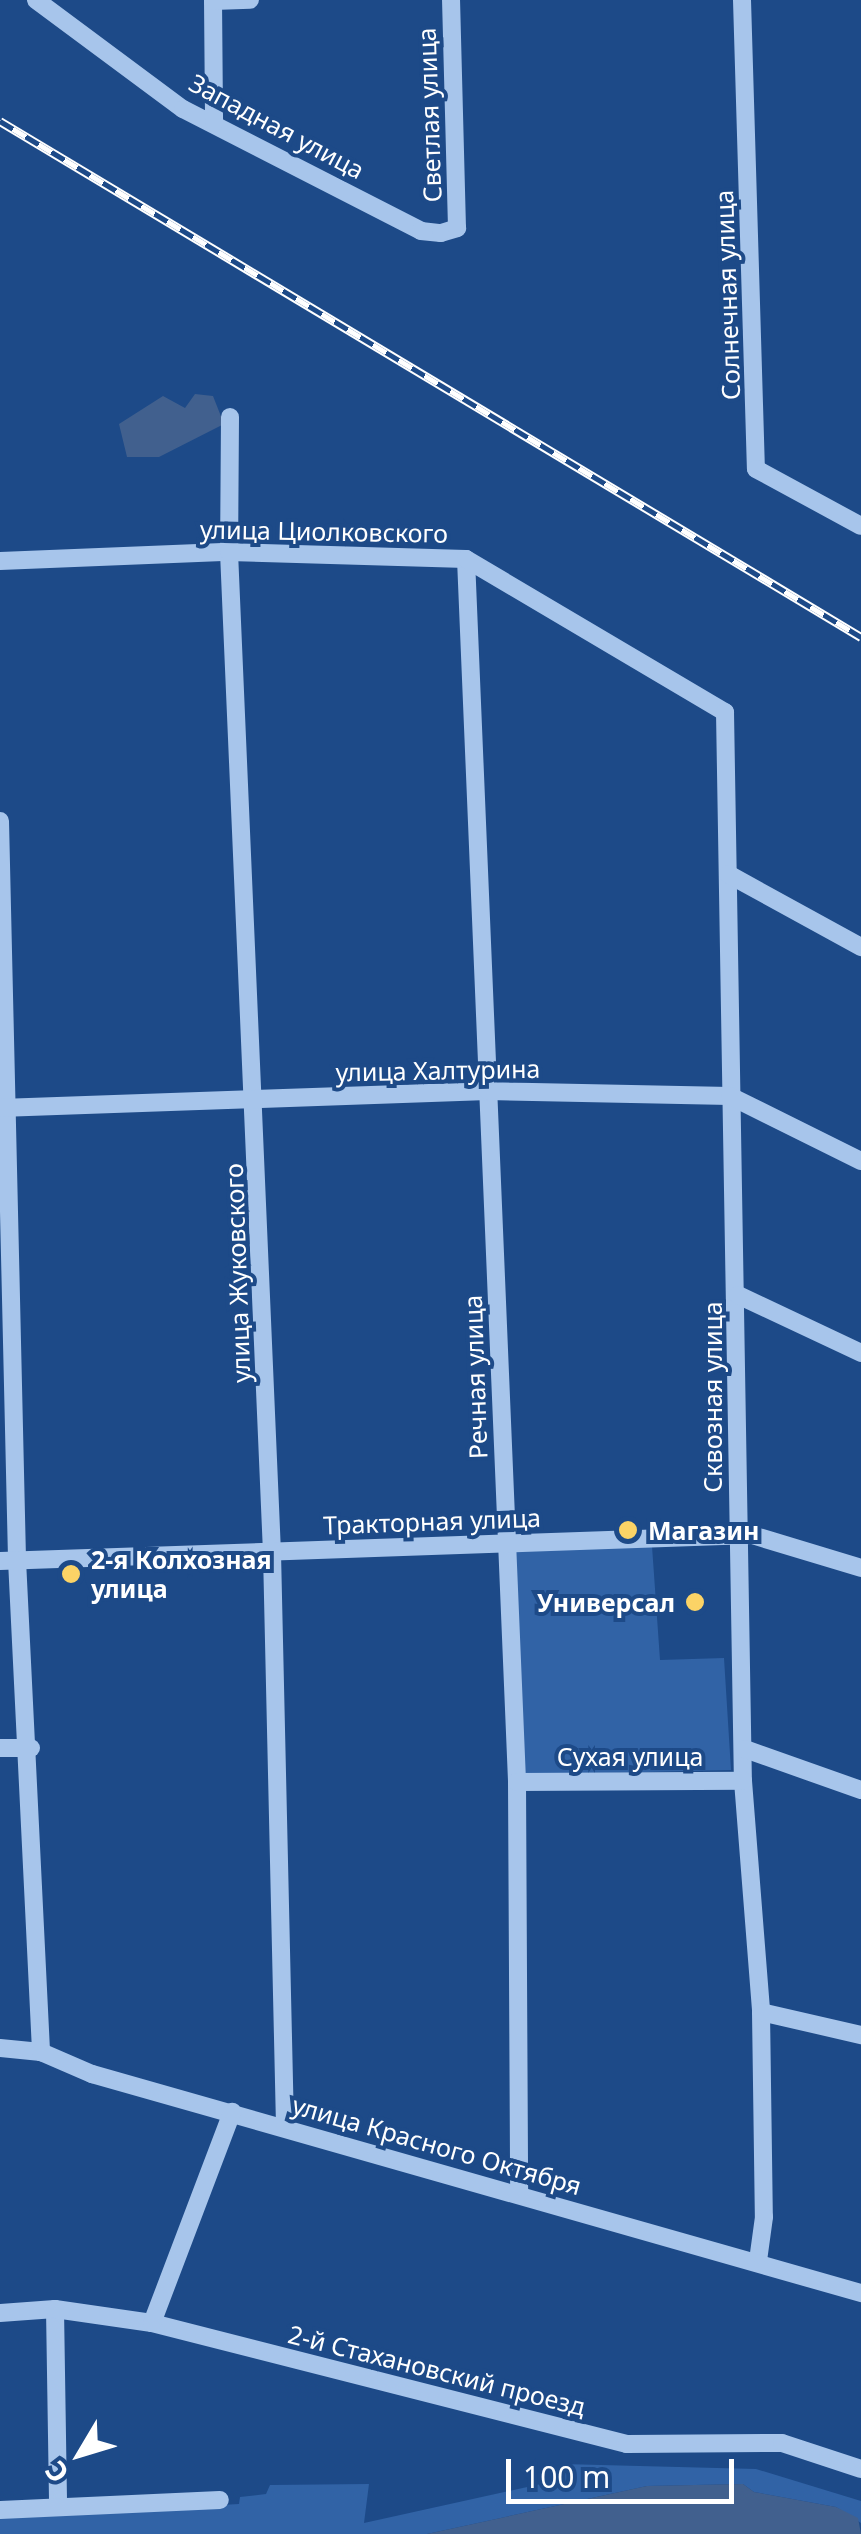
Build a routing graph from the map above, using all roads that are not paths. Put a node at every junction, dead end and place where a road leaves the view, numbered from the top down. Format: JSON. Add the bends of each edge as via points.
{"nodes":[{"id":1,"x":36,"y":0,"type":"edge"},
{"id":2,"x":250,"y":0,"type":"edge"},
{"id":3,"x":451,"y":0,"type":"edge"},
{"id":4,"x":742,"y":0,"type":"edge"},
{"id":5,"x":213,"y":1,"type":"edge"},
{"id":6,"x":214,"y":123,"type":"junction"},
{"id":7,"x":457,"y":228,"type":"joint"},
{"id":8,"x":230,"y":417,"type":"dead end"},
{"id":9,"x":861,"y":526,"type":"edge"},
{"id":10,"x":228,"y":552,"type":"junction"},
{"id":11,"x":466,"y":559,"type":"junction"},
{"id":12,"x":0,"y":561,"type":"edge"},
{"id":13,"x":725,"y":712,"type":"joint"},
{"id":14,"x":0,"y":820,"type":"edge"},
{"id":15,"x":728,"y":874,"type":"junction"},
{"id":16,"x":861,"y":947,"type":"edge"},
{"id":17,"x":488,"y":1091,"type":"junction"},
{"id":18,"x":730,"y":1096,"type":"junction"},
{"id":19,"x":256,"y":1099,"type":"junction"},
{"id":20,"x":5,"y":1108,"type":"edge"},
{"id":21,"x":861,"y":1162,"type":"edge"},
{"id":22,"x":738,"y":1296,"type":"junction"},
{"id":23,"x":861,"y":1352,"type":"edge"},
{"id":24,"x":736,"y":1535,"type":"junction"},
{"id":25,"x":506,"y":1542,"type":"junction"},
{"id":26,"x":272,"y":1553,"type":"junction"},
{"id":27,"x":8,"y":1561,"type":"edge"},
{"id":28,"x":861,"y":1568,"type":"edge"},
{"id":29,"x":0,"y":1748,"type":"edge"},
{"id":30,"x":31,"y":1748,"type":"junction"},
{"id":31,"x":744,"y":1749,"type":"junction"},
{"id":32,"x":743,"y":1781,"type":"junction"},
{"id":33,"x":518,"y":1782,"type":"junction"},
{"id":34,"x":861,"y":1790,"type":"edge"},
{"id":35,"x":761,"y":2012,"type":"junction"},
{"id":36,"x":861,"y":2035,"type":"edge"},
{"id":37,"x":0,"y":2048,"type":"edge"},
{"id":38,"x":41,"y":2052,"type":"junction"},
{"id":39,"x":232,"y":2112,"type":"junction"},
{"id":40,"x":285,"y":2128,"type":"junction"},
{"id":41,"x":519,"y":2194,"type":"junction"},
{"id":42,"x":758,"y":2260,"type":"junction"},
{"id":43,"x":861,"y":2294,"type":"edge"},
{"id":44,"x":55,"y":2310,"type":"junction"},
{"id":45,"x":0,"y":2313,"type":"edge"},
{"id":46,"x":152,"y":2323,"type":"junction"},
{"id":47,"x":861,"y":2470,"type":"edge"},
{"id":48,"x":220,"y":2500,"type":"dead end"},
{"id":49,"x":58,"y":2506,"type":"junction"},
{"id":50,"x":0,"y":2510,"type":"edge"}],
"edges":[{"from":1,"to":6,"type":"street","name":"Западная улица","via":[[183,109]]},
{"from":2,"to":5,"type":"street"},
{"from":3,"to":7,"type":"street","name":"Светлая улица"},
{"from":4,"to":9,"type":"street","name":"Солнечная улица","via":[[756,469]]},
{"from":5,"to":6,"type":"street"},
{"from":6,"to":7,"type":"street","name":"Западная улица","via":[[421,230]]},
{"from":8,"to":10,"type":"street","name":"улица Жуковского"},
{"from":10,"to":11,"type":"street","name":"улица Циолковского"},
{"from":10,"to":12,"type":"street","name":"улица Циолковского"},
{"from":10,"to":19,"type":"street","name":"улица Жуковского"},
{"from":11,"to":13,"type":"street","name":"улица Циолковского"},
{"from":11,"to":17,"type":"street","name":"Речная улица"},
{"from":13,"to":15,"type":"street","name":"Сквозная улица"},
{"from":14,"to":20,"type":"street"},
{"from":15,"to":16,"type":"street"},
{"from":15,"to":18,"type":"street","name":"Сквозная улица"},
{"from":17,"to":18,"type":"street","name":"улица Халтурина"},
{"from":17,"to":19,"type":"street","name":"улица Халтурина"},
{"from":17,"to":25,"type":"street","name":"Речная улица"},
{"from":18,"to":21,"type":"street","name":"улица Халтурина"},
{"from":18,"to":22,"type":"street","name":"Сквозная улица"},
{"from":19,"to":20,"type":"street","name":"улица Халтурина"},
{"from":19,"to":26,"type":"street","name":"улица Жуковского"},
{"from":20,"to":27,"type":"street"},
{"from":22,"to":23,"type":"street"},
{"from":22,"to":24,"type":"street","name":"Сквозная улица"},
{"from":24,"to":25,"type":"street","name":"Тракторная улица"},
{"from":24,"to":28,"type":"street","name":"Тракторная улица"},
{"from":24,"to":31,"type":"street","name":"Сквозная улица"},
{"from":25,"to":26,"type":"street","name":"Тракторная улица"},
{"from":25,"to":33,"type":"street","name":"Речная улица"},
{"from":26,"to":27,"type":"street","name":"Тракторная улица"},
{"from":26,"to":40,"type":"street","name":"улица Жуковского"},
{"from":27,"to":30,"type":"street"},
{"from":29,"to":30,"type":"street"},
{"from":30,"to":38,"type":"street"},
{"from":31,"to":32,"type":"street","name":"Сквозная улица"},
{"from":31,"to":34,"type":"street"},
{"from":32,"to":33,"type":"street","name":"Сухая улица"},
{"from":32,"to":35,"type":"street","name":"Сквозная улица"},
{"from":33,"to":41,"type":"street","name":"Речная улица"},
{"from":35,"to":36,"type":"street"},
{"from":35,"to":42,"type":"street","name":"Сквозная улица","via":[[764,2217]]},
{"from":37,"to":38,"type":"street","name":"улица Красного Октября"},
{"from":38,"to":39,"type":"street","name":"улица Красного Октября","via":[[92,2074]]},
{"from":39,"to":40,"type":"street","name":"улица Красного Октября"},
{"from":39,"to":46,"type":"street"},
{"from":40,"to":41,"type":"street","name":"улица Красного Октября"},
{"from":41,"to":42,"type":"street","name":"улица Красного Октября"},
{"from":42,"to":43,"type":"street","name":"улица Красного Октября"},
{"from":44,"to":45,"type":"street","name":"2-й Стахановский проезд"},
{"from":44,"to":46,"type":"street","name":"2-й Стахановский проезд"},
{"from":44,"to":49,"type":"street"},
{"from":46,"to":47,"type":"street","name":"2-й Стахановский проезд","via":[[627,2444],[782,2443]]},
{"from":48,"to":49,"type":"street"},
{"from":49,"to":50,"type":"street"}]}
